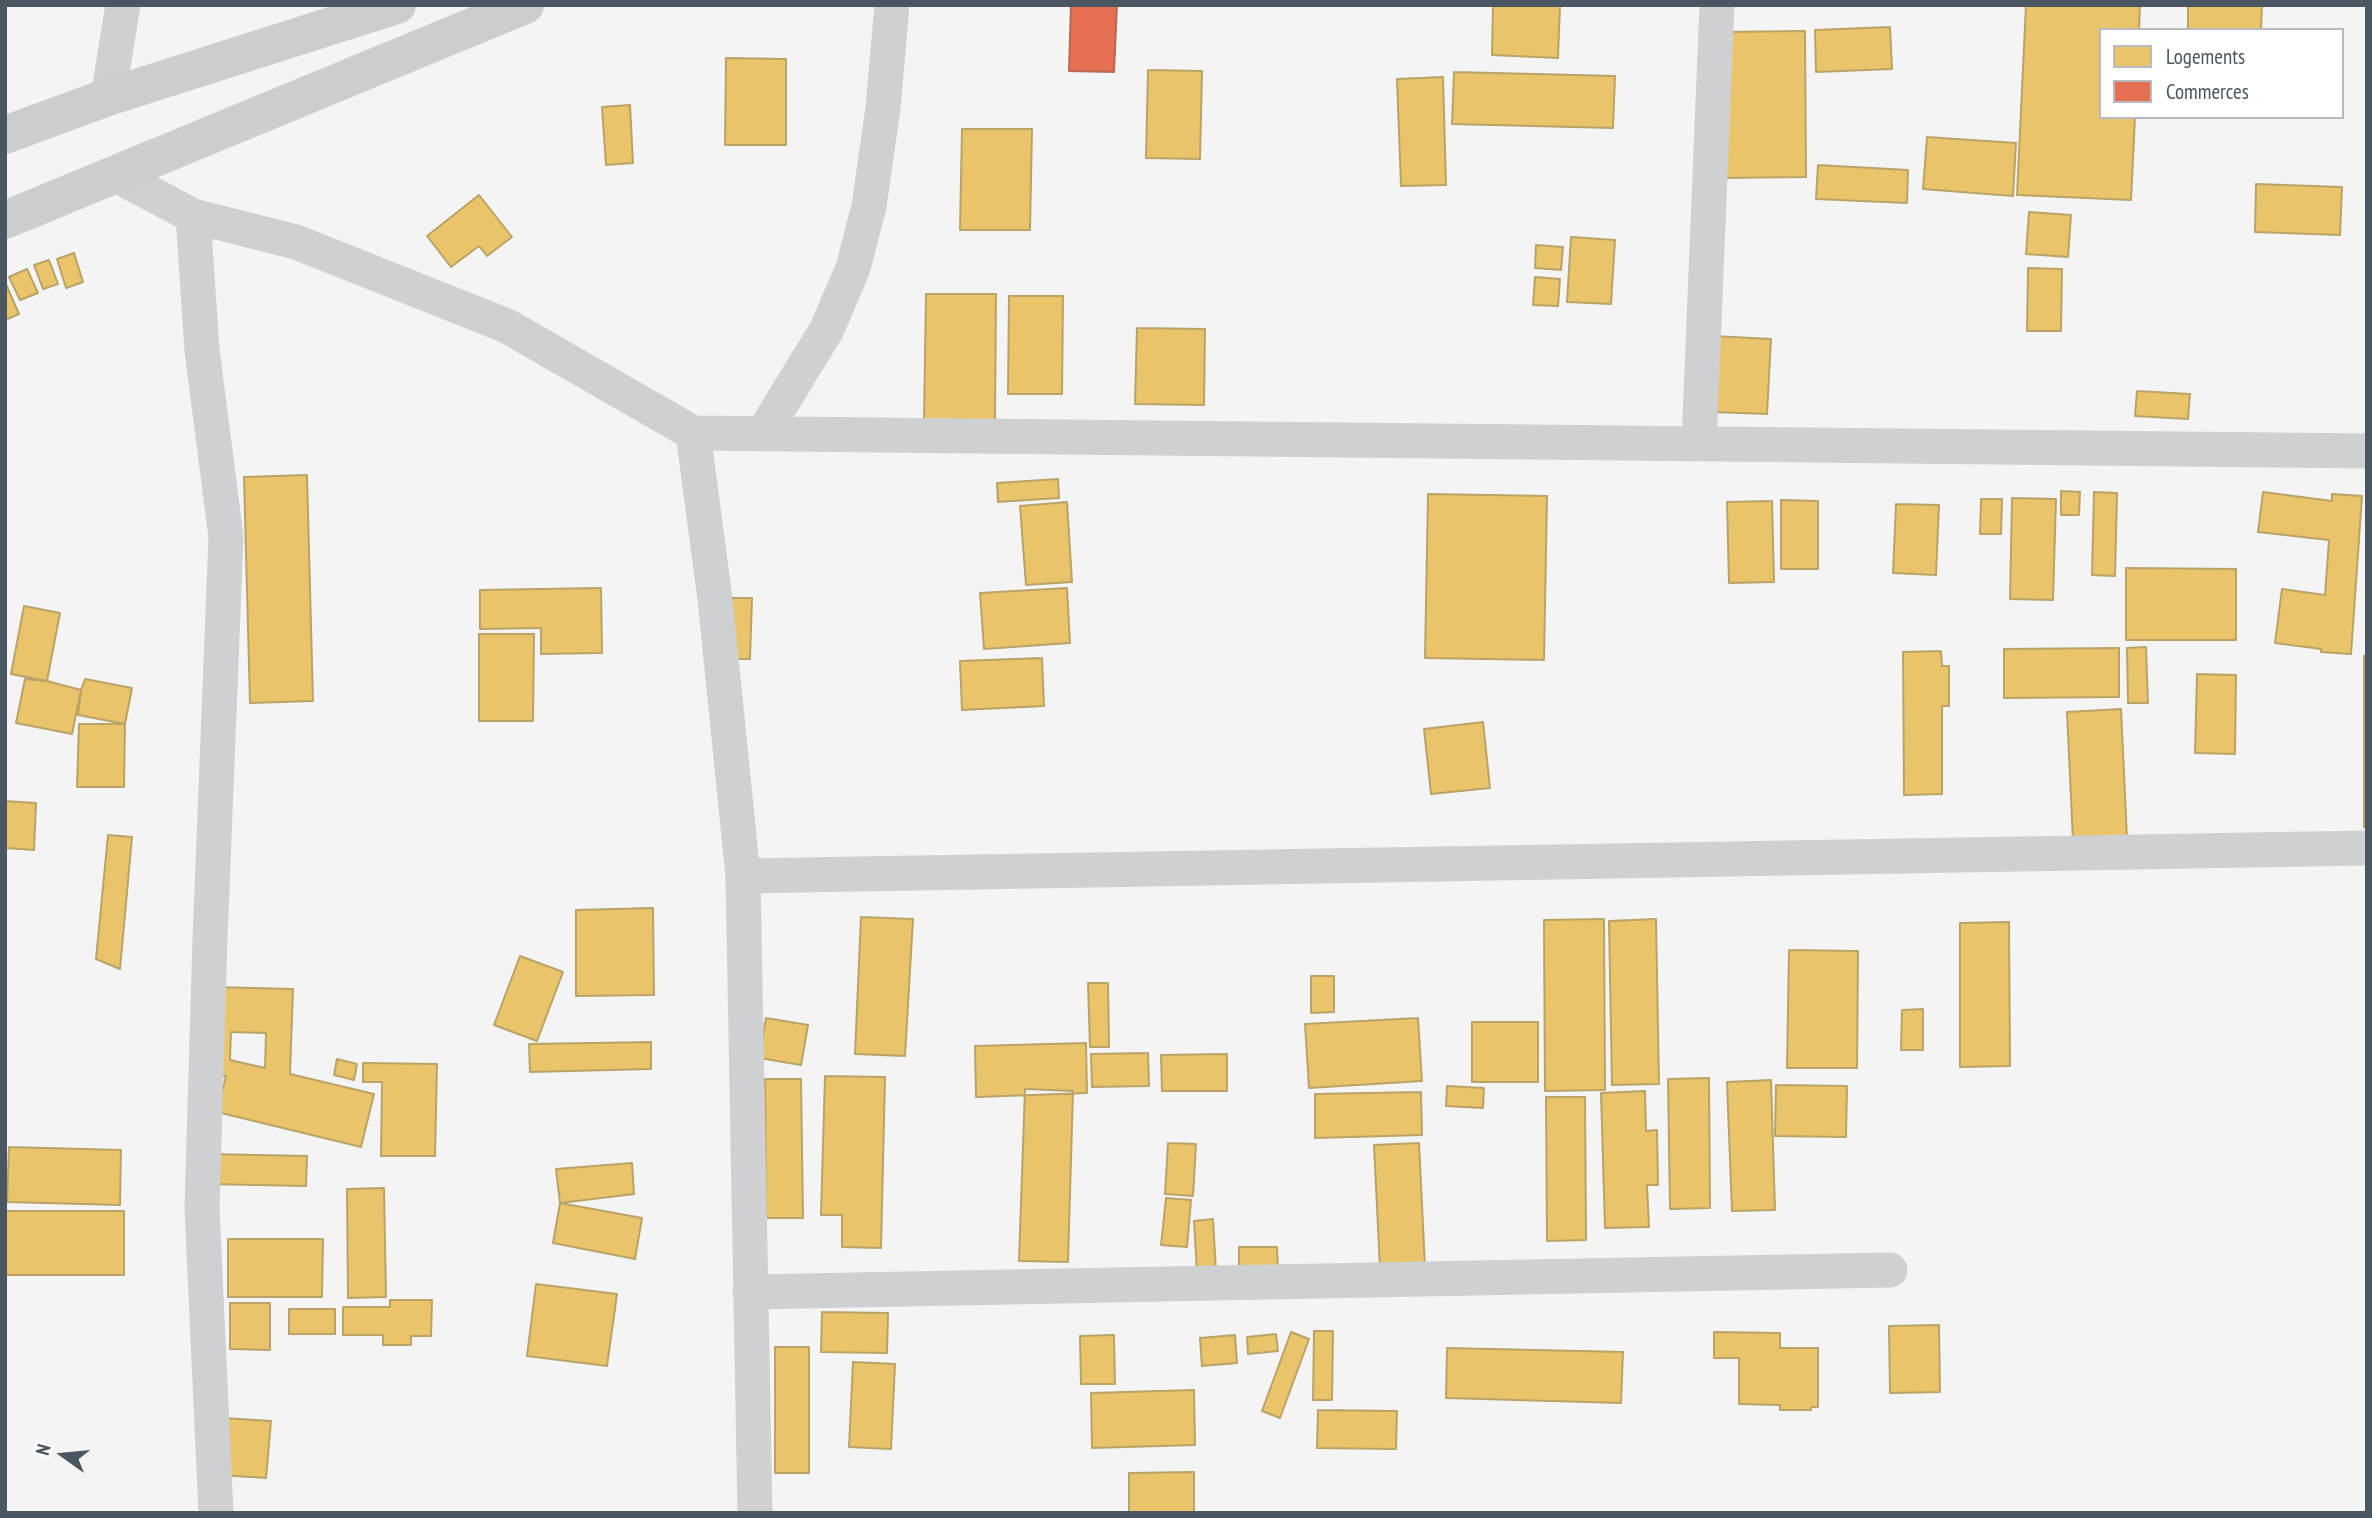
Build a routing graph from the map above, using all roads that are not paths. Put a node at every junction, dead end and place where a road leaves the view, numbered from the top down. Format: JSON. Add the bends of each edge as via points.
{"nodes":[{"id":1,"x":124,"y":5,"type":"edge"},
{"id":2,"x":397,"y":5,"type":"edge"},
{"id":3,"x":525,"y":5,"type":"edge"},
{"id":4,"x":892,"y":5,"type":"edge"},
{"id":5,"x":1717,"y":5,"type":"edge"},
{"id":6,"x":108,"y":97,"type":"junction"},
{"id":7,"x":5,"y":135,"type":"edge"},
{"id":8,"x":114,"y":174,"type":"junction"},
{"id":9,"x":194,"y":216,"type":"junction"},
{"id":10,"x":5,"y":220,"type":"edge"},
{"id":11,"x":764,"y":432,"type":"junction"},
{"id":12,"x":693,"y":433,"type":"junction"},
{"id":13,"x":1699,"y":443,"type":"junction"},
{"id":14,"x":2367,"y":452,"type":"edge"},
{"id":15,"x":2367,"y":848,"type":"edge"},
{"id":16,"x":743,"y":876,"type":"junction"},
{"id":17,"x":1890,"y":1270,"type":"dead end"},
{"id":18,"x":750,"y":1292,"type":"junction"},
{"id":19,"x":216,"y":1513,"type":"edge"},
{"id":20,"x":755,"y":1513,"type":"edge"}],
"edges":[{"from":1,"to":6,"type":"street"},
{"from":2,"to":6,"type":"main road"},
{"from":3,"to":8,"type":"main road"},
{"from":4,"to":11,"type":"street","via":[[869,206],[853,268],[827,329]]},
{"from":5,"to":13,"type":"street"},
{"from":6,"to":7,"type":"main road"},
{"from":8,"to":9,"type":"street"},
{"from":8,"to":10,"type":"main road"},
{"from":9,"to":12,"type":"street","via":[[296,242],[507,327]]},
{"from":9,"to":19,"type":"street","via":[[202,350],[226,537],[202,1208]]},
{"from":11,"to":12,"type":"street"},
{"from":11,"to":13,"type":"street"},
{"from":12,"to":16,"type":"street"},
{"from":13,"to":14,"type":"street"},
{"from":15,"to":16,"type":"street"},
{"from":16,"to":18,"type":"street"},
{"from":17,"to":18,"type":"street"},
{"from":18,"to":20,"type":"street"}]}
